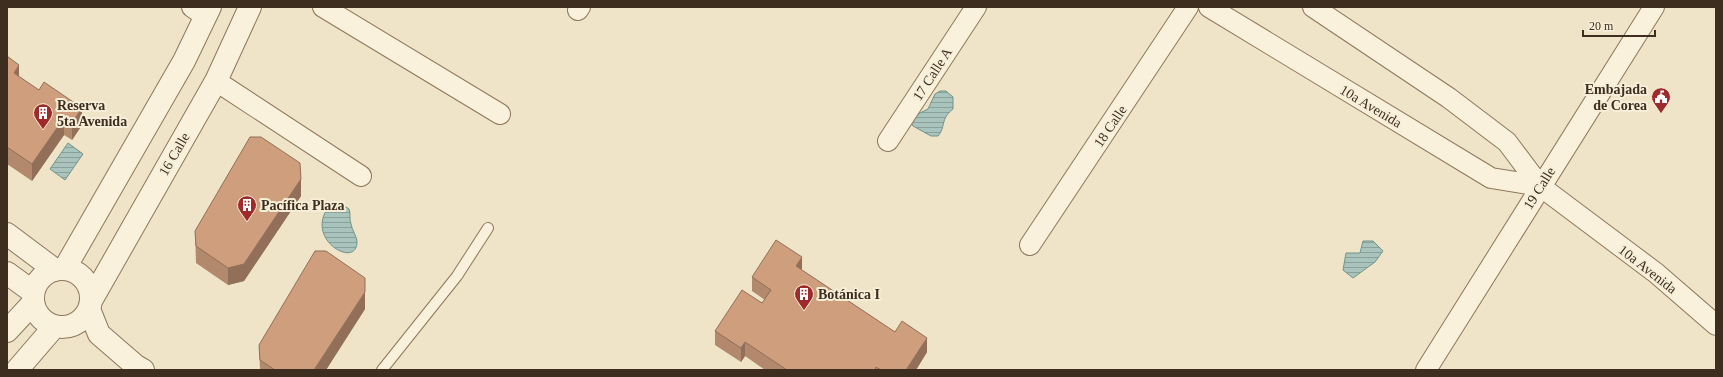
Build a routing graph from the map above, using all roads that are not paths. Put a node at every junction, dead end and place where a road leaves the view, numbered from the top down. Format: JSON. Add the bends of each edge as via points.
{"nodes":[{"id":1,"x":250,"y":7,"type":"edge"},
{"id":2,"x":323,"y":7,"type":"edge"},
{"id":3,"x":976,"y":7,"type":"edge"},
{"id":4,"x":1188,"y":7,"type":"edge"},
{"id":5,"x":1209,"y":7,"type":"edge"},
{"id":6,"x":1313,"y":7,"type":"edge"},
{"id":7,"x":1654,"y":7,"type":"edge"},
{"id":8,"x":202,"y":10,"type":"edge"},
{"id":9,"x":216,"y":81,"type":"junction"},
{"id":10,"x":500,"y":114,"type":"dead end"},
{"id":11,"x":888,"y":141,"type":"dead end"},
{"id":12,"x":360,"y":176,"type":"dead end"},
{"id":13,"x":1540,"y":186,"type":"junction"},
{"id":14,"x":488,"y":228,"type":"dead end"},
{"id":15,"x":7,"y":234,"type":"edge"},
{"id":16,"x":1030,"y":245,"type":"dead end"},
{"id":17,"x":60,"y":269,"type":"junction"},
{"id":18,"x":7,"y":273,"type":"edge"},
{"id":19,"x":33,"y":298,"type":"junction"},
{"id":20,"x":77,"y":315,"type":"junction"},
{"id":21,"x":1716,"y":325,"type":"edge"},
{"id":22,"x":7,"y":330,"type":"edge"},
{"id":23,"x":17,"y":370,"type":"edge"},
{"id":24,"x":143,"y":370,"type":"edge"},
{"id":25,"x":382,"y":370,"type":"edge"},
{"id":26,"x":1426,"y":370,"type":"edge"}],
"edges":[{"from":1,"to":9,"type":"street","name":"16 Calle"},
{"from":2,"to":10,"type":"street"},
{"from":3,"to":11,"type":"street","name":"17 Calle A"},
{"from":4,"to":16,"type":"street","name":"18 Calle"},
{"from":5,"to":13,"type":"street","name":"10a Avenida","via":[[1491,178]]},
{"from":6,"to":13,"type":"street","name":"10a Avenida","via":[[1449,98],[1507,142]]},
{"from":7,"to":13,"type":"street","name":"19 Calle"},
{"from":8,"to":17,"type":"street","via":[[184,61]]},
{"from":9,"to":12,"type":"street"},
{"from":9,"to":20,"type":"street","name":"16 Calle"},
{"from":13,"to":21,"type":"street","name":"10a Avenida","via":[[1656,273]]},
{"from":13,"to":26,"type":"street","name":"19 Calle"},
{"from":14,"to":25,"type":"lane","via":[[457,276]]},
{"from":15,"to":17,"type":"street"},
{"from":17,"to":19,"type":"street","via":[[45,274],[37,282]]},
{"from":17,"to":20,"type":"street","via":[[76,272],[84,278],[90,288]]},
{"from":18,"to":19,"type":"street"},
{"from":19,"to":20,"type":"street","via":[[37,313],[44,321]]},
{"from":19,"to":22,"type":"street"},
{"from":20,"to":23,"type":"street","name":"16 Calle"},
{"from":20,"to":24,"type":"street"}]}
